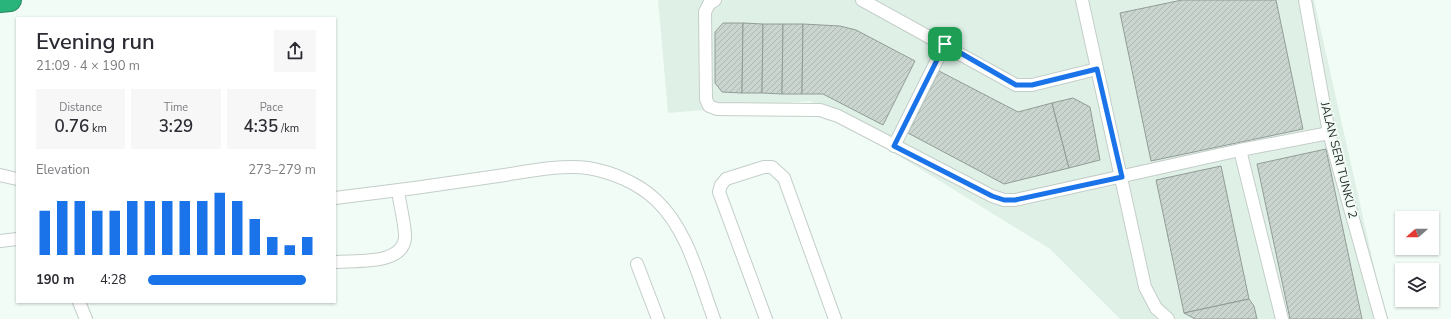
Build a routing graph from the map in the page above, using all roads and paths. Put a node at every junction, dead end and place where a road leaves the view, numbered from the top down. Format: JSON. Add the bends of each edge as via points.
{"nodes":[{"id":1,"x":10,"y":0,"type":"edge"},
{"id":2,"x":715,"y":0,"type":"edge"},
{"id":3,"x":862,"y":0,"type":"edge"},
{"id":4,"x":1082,"y":0,"type":"edge"},
{"id":5,"x":1305,"y":0,"type":"edge"},
{"id":6,"x":0,"y":1,"type":"edge"},
{"id":7,"x":945,"y":44,"type":"junction"},
{"id":8,"x":1097,"y":69,"type":"junction"},
{"id":9,"x":1329,"y":133,"type":"junction"},
{"id":10,"x":894,"y":146,"type":"junction"},
{"id":11,"x":1240,"y":150,"type":"junction"},
{"id":12,"x":0,"y":175,"type":"edge"},
{"id":13,"x":1122,"y":177,"type":"junction"},
{"id":14,"x":16,"y":179,"type":"edge"},
{"id":15,"x":398,"y":190,"type":"junction"},
{"id":16,"x":336,"y":198,"type":"edge"},
{"id":17,"x":16,"y":239,"type":"edge"},
{"id":18,"x":0,"y":241,"type":"edge"},
{"id":19,"x":336,"y":262,"type":"edge"},
{"id":20,"x":637,"y":264,"type":"dead end"},
{"id":21,"x":79,"y":303,"type":"edge"},
{"id":22,"x":86,"y":319,"type":"edge"},
{"id":23,"x":658,"y":319,"type":"edge"},
{"id":24,"x":714,"y":319,"type":"edge"},
{"id":25,"x":766,"y":319,"type":"edge"},
{"id":26,"x":835,"y":319,"type":"edge"},
{"id":27,"x":1168,"y":319,"type":"edge"},
{"id":28,"x":1282,"y":319,"type":"edge"},
{"id":29,"x":1381,"y":319,"type":"edge"}],
"edges":[{"from":1,"to":6,"type":"highway"},
{"from":2,"to":10,"type":"lane","via":[[709,4],[705,12],[706,98],[709,106],[717,109],[820,110],[838,116]]},
{"from":3,"to":7,"type":"lane"},
{"from":4,"to":8,"type":"lane"},
{"from":5,"to":9,"type":"lane","name":"JALAN SERI TUNKU 2"},
{"from":7,"to":8,"type":"lane","via":[[1016,85],[1032,85]]},
{"from":7,"to":10,"type":"lane"},
{"from":8,"to":13,"type":"lane"},
{"from":9,"to":11,"type":"lane"},
{"from":9,"to":29,"type":"lane","name":"JALAN SERI TUNKU 2"},
{"from":10,"to":13,"type":"lane","via":[[1004,200],[1015,200]]},
{"from":11,"to":13,"type":"lane"},
{"from":11,"to":28,"type":"lane"},
{"from":12,"to":14,"type":"lane"},
{"from":13,"to":27,"type":"lane","via":[[1145,287],[1156,308]]},
{"from":15,"to":16,"type":"lane"},
{"from":15,"to":19,"type":"lane","via":[[405,235],[404,244],[398,252],[379,259]]},
{"from":15,"to":24,"type":"lane","via":[[554,168],[588,168],[627,181],[656,200],[681,234]]},
{"from":17,"to":18,"type":"lane"},
{"from":20,"to":23,"type":"lane"},
{"from":21,"to":22,"type":"lane"},
{"from":25,"to":26,"type":"lane","via":[[719,192],[726,179],[764,167],[772,168],[784,178]]}]}
